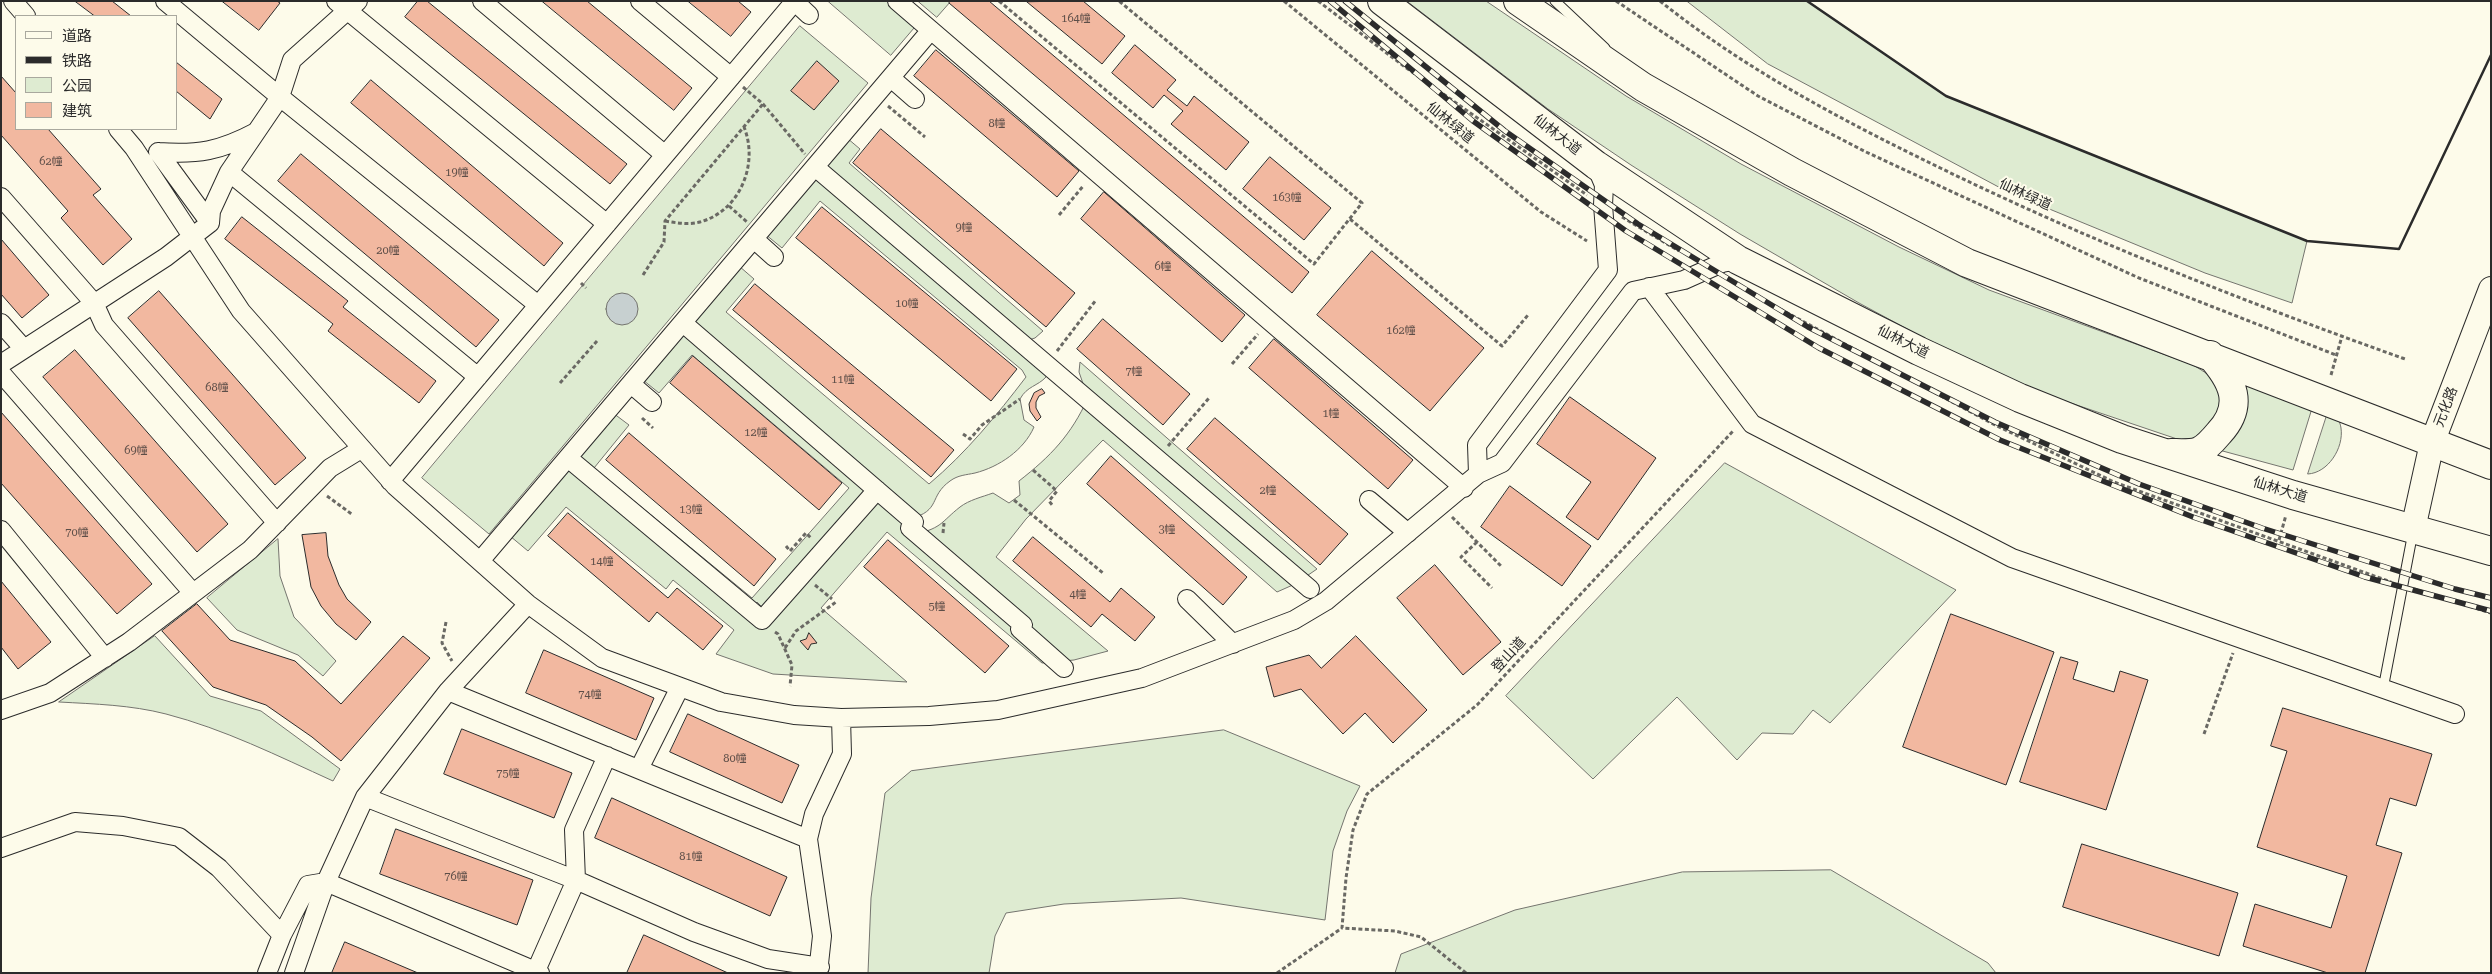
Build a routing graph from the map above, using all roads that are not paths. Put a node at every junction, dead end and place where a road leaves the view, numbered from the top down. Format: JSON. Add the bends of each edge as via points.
{"nodes":[{"id":1,"x":13,"y":1,"type":"edge"},
{"id":2,"x":165,"y":1,"type":"edge"},
{"id":3,"x":482,"y":1,"type":"edge"},
{"id":4,"x":640,"y":1,"type":"edge"},
{"id":5,"x":794,"y":1,"type":"edge"},
{"id":6,"x":897,"y":1,"type":"edge"},
{"id":7,"x":1382,"y":1,"type":"edge"},
{"id":8,"x":1518,"y":1,"type":"edge"},
{"id":9,"x":1555,"y":1,"type":"edge"},
{"id":10,"x":348,"y":4,"type":"edge"},
{"id":11,"x":25,"y":15,"type":"edge"},
{"id":12,"x":809,"y":15,"type":"dead end"},
{"id":13,"x":931,"y":30,"type":"junction"},
{"id":14,"x":731,"y":78,"type":"junction"},
{"id":15,"x":891,"y":78,"type":"junction"},
{"id":16,"x":1639,"y":85,"type":"junction"},
{"id":17,"x":280,"y":98,"type":"junction"},
{"id":18,"x":915,"y":99,"type":"dead end"},
{"id":19,"x":119,"y":130,"type":"edge"},
{"id":20,"x":258,"y":131,"type":"junction"},
{"id":21,"x":665,"y":155,"type":"junction"},
{"id":22,"x":1596,"y":165,"type":"junction"},
{"id":23,"x":815,"y":167,"type":"junction"},
{"id":24,"x":229,"y":172,"type":"junction"},
{"id":25,"x":1,"y":196,"type":"edge"},
{"id":26,"x":210,"y":223,"type":"junction"},
{"id":27,"x":607,"y":224,"type":"junction"},
{"id":28,"x":193,"y":238,"type":"junction"},
{"id":29,"x":754,"y":239,"type":"junction"},
{"id":30,"x":774,"y":257,"type":"dead end"},
{"id":31,"x":1738,"y":260,"type":"junction"},
{"id":32,"x":1649,"y":287,"type":"junction"},
{"id":33,"x":2491,"y":289,"type":"edge"},
{"id":34,"x":94,"y":303,"type":"junction"},
{"id":35,"x":538,"y":305,"type":"junction"},
{"id":36,"x":1,"y":323,"type":"edge"},
{"id":37,"x":683,"y":323,"type":"junction"},
{"id":38,"x":24,"y":349,"type":"junction"},
{"id":39,"x":2210,"y":355,"type":"junction"},
{"id":40,"x":1,"y":364,"type":"edge"},
{"id":41,"x":1,"y":373,"type":"edge"},
{"id":42,"x":478,"y":377,"type":"junction"},
{"id":43,"x":631,"y":384,"type":"junction"},
{"id":44,"x":652,"y":402,"type":"dead end"},
{"id":45,"x":2432,"y":443,"type":"junction"},
{"id":46,"x":362,"y":449,"type":"junction"},
{"id":47,"x":2167,"y":454,"type":"junction"},
{"id":48,"x":568,"y":458,"type":"junction"},
{"id":49,"x":2491,"y":465,"type":"edge"},
{"id":50,"x":1478,"y":474,"type":"junction"},
{"id":51,"x":390,"y":481,"type":"junction"},
{"id":52,"x":1464,"y":488,"type":"junction"},
{"id":53,"x":877,"y":490,"type":"junction"},
{"id":54,"x":1369,"y":500,"type":"dead end"},
{"id":55,"x":277,"y":522,"type":"junction"},
{"id":56,"x":2414,"y":529,"type":"junction"},
{"id":57,"x":1,"y":530,"type":"edge"},
{"id":58,"x":1408,"y":533,"type":"junction"},
{"id":59,"x":2491,"y":551,"type":"edge"},
{"id":60,"x":480,"y":561,"type":"junction"},
{"id":61,"x":1310,"y":589,"type":"dead end"},
{"id":62,"x":193,"y":593,"type":"junction"},
{"id":63,"x":1187,"y":599,"type":"dead end"},
{"id":64,"x":528,"y":604,"type":"junction"},
{"id":65,"x":1233,"y":644,"type":"junction"},
{"id":66,"x":105,"y":658,"type":"junction"},
{"id":67,"x":1064,"y":668,"type":"dead end"},
{"id":68,"x":680,"y":687,"type":"junction"},
{"id":69,"x":2383,"y":689,"type":"junction"},
{"id":70,"x":448,"y":691,"type":"junction"},
{"id":71,"x":4,"y":704,"type":"edge"},
{"id":72,"x":2455,"y":714,"type":"dead end"},
{"id":73,"x":841,"y":718,"type":"junction"},
{"id":74,"x":607,"y":756,"type":"junction"},
{"id":75,"x":639,"y":769,"type":"junction"},
{"id":76,"x":365,"y":797,"type":"junction"},
{"id":77,"x":808,"y":839,"type":"junction"},
{"id":78,"x":1,"y":848,"type":"edge"},
{"id":79,"x":576,"y":880,"type":"junction"},
{"id":80,"x":326,"y":882,"type":"junction"},
{"id":81,"x":282,"y":935,"type":"junction"},
{"id":82,"x":819,"y":970,"type":"edge"},
{"id":83,"x":537,"y":972,"type":"edge"},
{"id":84,"x":267,"y":973,"type":"edge"},
{"id":85,"x":294,"y":973,"type":"edge"}],
"edges":[{"from":1,"to":11,"type":"street"},
{"from":2,"to":17,"type":"street"},
{"from":3,"to":21,"type":"street"},
{"from":4,"to":14,"type":"street"},
{"from":5,"to":12,"type":"street"},
{"from":5,"to":14,"type":"street"},
{"from":6,"to":13,"type":"street"},
{"from":7,"to":22,"type":"main road","name":"仙林大道"},
{"from":8,"to":16,"type":"main road"},
{"from":9,"to":16,"type":"lane","via":[[1595,37]]},
{"from":10,"to":17,"type":"street","via":[[292,60]]},
{"from":10,"to":27,"type":"street"},
{"from":13,"to":15,"type":"street"},
{"from":13,"to":52,"type":"street"},
{"from":14,"to":21,"type":"street"},
{"from":15,"to":18,"type":"street"},
{"from":15,"to":23,"type":"street"},
{"from":16,"to":39,"type":"main road","via":[[1792,172],[1967,263]]},
{"from":17,"to":20,"type":"street"},
{"from":17,"to":35,"type":"street"},
{"from":19,"to":28,"type":"street"},
{"from":20,"to":24,"type":"street"},
{"from":20,"to":26,"type":"street","via":[[229,146],[203,152],[158,152]]},
{"from":21,"to":27,"type":"street"},
{"from":22,"to":31,"type":"main road","name":"仙林大道"},
{"from":22,"to":50,"type":"street","via":[[1604,185],[1608,270],[1477,445]]},
{"from":23,"to":29,"type":"street"},
{"from":23,"to":61,"type":"street"},
{"from":24,"to":26,"type":"street","via":[[211,211]]},
{"from":24,"to":42,"type":"street"},
{"from":25,"to":34,"type":"street"},
{"from":26,"to":28,"type":"street"},
{"from":27,"to":35,"type":"street"},
{"from":28,"to":34,"type":"street"},
{"from":28,"to":46,"type":"street","via":[[241,311]]},
{"from":29,"to":30,"type":"street"},
{"from":29,"to":37,"type":"street"},
{"from":31,"to":32,"type":"street","via":[[1722,263],[1684,280]]},
{"from":31,"to":47,"type":"main road","name":"仙林大道","via":[[2020,398]]},
{"from":32,"to":50,"type":"street","via":[[1633,292],[1502,463]]},
{"from":32,"to":69,"type":"street","via":[[1752,424],[2012,558]]},
{"from":33,"to":45,"type":"street","name":"元化路"},
{"from":34,"to":38,"type":"street"},
{"from":34,"to":55,"type":"street","via":[[104,324]]},
{"from":35,"to":42,"type":"street"},
{"from":36,"to":38,"type":"street"},
{"from":37,"to":43,"type":"street"},
{"from":37,"to":53,"type":"street"},
{"from":38,"to":40,"type":"street"},
{"from":39,"to":45,"type":"main road"},
{"from":39,"to":47,"type":"main road","via":[[2232,386],[2231,420],[2198,452]]},
{"from":41,"to":62,"type":"street"},
{"from":42,"to":51,"type":"street"},
{"from":43,"to":44,"type":"street"},
{"from":43,"to":48,"type":"street"},
{"from":45,"to":49,"type":"main road"},
{"from":45,"to":56,"type":"street","name":"元化路"},
{"from":46,"to":51,"type":"street"},
{"from":46,"to":55,"type":"street","via":[[330,468]]},
{"from":47,"to":56,"type":"main road","name":"仙林大道","via":[[2293,495]]},
{"from":48,"to":53,"type":"street","via":[[762,620]]},
{"from":48,"to":60,"type":"street"},
{"from":50,"to":52,"type":"street"},
{"from":51,"to":60,"type":"street"},
{"from":52,"to":58,"type":"street"},
{"from":53,"to":67,"type":"street","via":[[914,522],[910,528],[1023,625],[1020,629]]},
{"from":54,"to":58,"type":"street"},
{"from":55,"to":62,"type":"street","via":[[250,550]]},
{"from":56,"to":59,"type":"main road","name":"仙林大道"},
{"from":56,"to":69,"type":"lane"},
{"from":57,"to":66,"type":"street"},
{"from":58,"to":65,"type":"street","via":[[1326,601],[1294,620]]},
{"from":60,"to":64,"type":"street"},
{"from":62,"to":66,"type":"street"},
{"from":63,"to":65,"type":"street"},
{"from":64,"to":68,"type":"street","via":[[602,658]]},
{"from":64,"to":70,"type":"street"},
{"from":65,"to":73,"type":"street","via":[[1142,678],[998,710]]},
{"from":66,"to":71,"type":"street","via":[[50,693]]},
{"from":68,"to":73,"type":"street","via":[[721,702],[760,710]]},
{"from":68,"to":75,"type":"street"},
{"from":69,"to":72,"type":"street"},
{"from":70,"to":74,"type":"street"},
{"from":70,"to":76,"type":"street"},
{"from":73,"to":77,"type":"street","via":[[842,754],[814,814]]},
{"from":74,"to":75,"type":"street"},
{"from":74,"to":79,"type":"street","via":[[574,830]]},
{"from":75,"to":77,"type":"street"},
{"from":76,"to":79,"type":"street"},
{"from":76,"to":80,"type":"street"},
{"from":77,"to":82,"type":"street","via":[[822,936]]},
{"from":78,"to":81,"type":"street","via":[[75,822],[123,826],[179,838],[219,868]]},
{"from":79,"to":82,"type":"street","via":[[694,932],[768,959]]},
{"from":79,"to":83,"type":"street"},
{"from":80,"to":81,"type":"street","via":[[308,885]]},
{"from":80,"to":83,"type":"street"},
{"from":80,"to":85,"type":"street"},
{"from":81,"to":84,"type":"street"}]}
